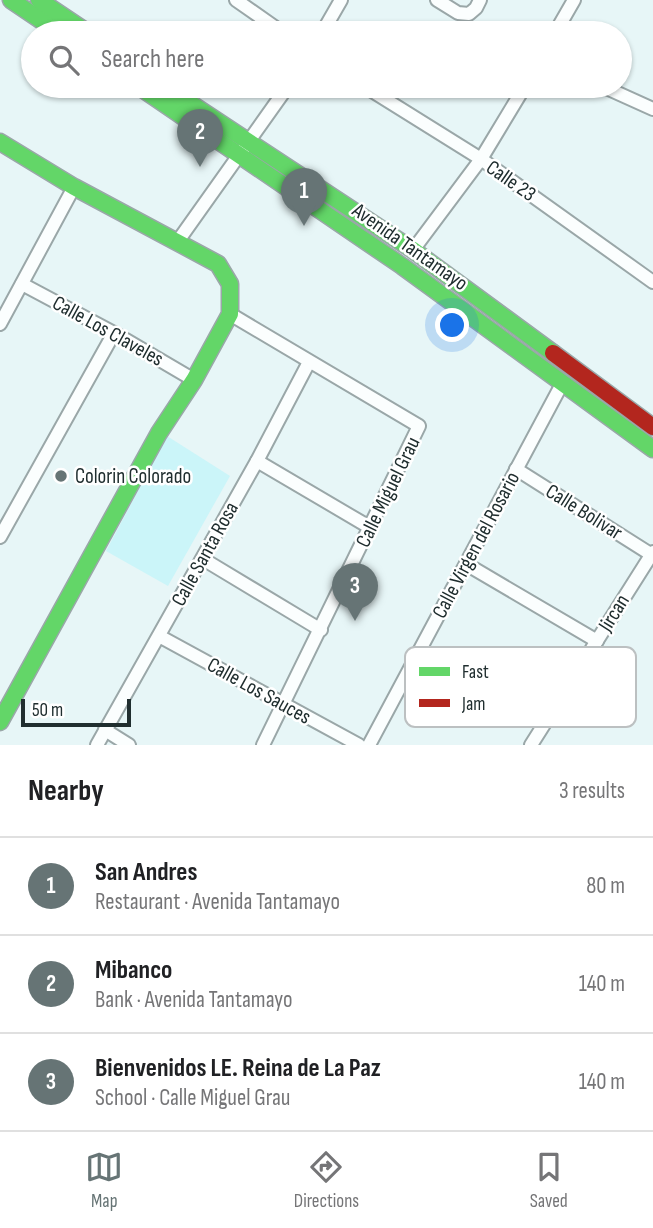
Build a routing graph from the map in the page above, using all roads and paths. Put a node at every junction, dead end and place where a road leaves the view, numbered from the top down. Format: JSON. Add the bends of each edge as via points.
{"nodes":[{"id":1,"x":11,"y":0,"type":"edge"},
{"id":2,"x":39,"y":0,"type":"edge"},
{"id":3,"x":236,"y":0,"type":"edge"},
{"id":4,"x":341,"y":0,"type":"edge"},
{"id":5,"x":437,"y":0,"type":"edge"},
{"id":6,"x":480,"y":0,"type":"edge"},
{"id":7,"x":574,"y":0,"type":"edge"},
{"id":8,"x":42,"y":21,"type":"edge"},
{"id":9,"x":70,"y":21,"type":"edge"},
{"id":10,"x":266,"y":21,"type":"edge"},
{"id":11,"x":329,"y":21,"type":"edge"},
{"id":12,"x":562,"y":21,"type":"edge"},
{"id":13,"x":158,"y":98,"type":"edge"},
{"id":14,"x":179,"y":98,"type":"edge"},
{"id":15,"x":280,"y":98,"type":"edge"},
{"id":16,"x":383,"y":98,"type":"edge"},
{"id":17,"x":518,"y":98,"type":"edge"},
{"id":18,"x":629,"y":98,"type":"edge"},
{"id":19,"x":653,"y":109,"type":"edge"},
{"id":20,"x":0,"y":142,"type":"edge"},
{"id":21,"x":245,"y":150,"type":"junction"},
{"id":22,"x":481,"y":159,"type":"junction"},
{"id":23,"x":74,"y":187,"type":"junction"},
{"id":24,"x":178,"y":242,"type":"junction"},
{"id":25,"x":413,"y":250,"type":"junction"},
{"id":26,"x":653,"y":282,"type":"edge"},
{"id":27,"x":22,"y":284,"type":"junction"},
{"id":28,"x":230,"y":314,"type":"junction"},
{"id":29,"x":0,"y":324,"type":"edge"},
{"id":30,"x":114,"y":332,"type":"junction"},
{"id":31,"x":310,"y":362,"type":"junction"},
{"id":32,"x":194,"y":380,"type":"junction"},
{"id":33,"x":563,"y":382,"type":"junction"},
{"id":34,"x":653,"y":427,"type":"edge"},
{"id":35,"x":653,"y":449,"type":"edge"},
{"id":36,"x":257,"y":461,"type":"junction"},
{"id":37,"x":516,"y":469,"type":"junction"},
{"id":38,"x":371,"y":528,"type":"junction"},
{"id":39,"x":0,"y":537,"type":"edge"},
{"id":40,"x":652,"y":553,"type":"edge"},
{"id":41,"x":203,"y":559,"type":"junction"},
{"id":42,"x":466,"y":564,"type":"junction"},
{"id":43,"x":321,"y":630,"type":"junction"},
{"id":44,"x":159,"y":636,"type":"junction"},
{"id":45,"x":597,"y":640,"type":"junction"},
{"id":46,"x":422,"y":647,"type":"edge"},
{"id":47,"x":593,"y":647,"type":"edge"},
{"id":48,"x":405,"y":678,"type":"edge"},
{"id":49,"x":284,"y":706,"type":"junction"},
{"id":50,"x":0,"y":722,"type":"edge"},
{"id":51,"x":542,"y":727,"type":"edge"},
{"id":52,"x":105,"y":730,"type":"junction"},
{"id":53,"x":97,"y":745,"type":"edge"},
{"id":54,"x":129,"y":745,"type":"edge"},
{"id":55,"x":263,"y":745,"type":"edge"},
{"id":56,"x":359,"y":745,"type":"edge"},
{"id":57,"x":369,"y":745,"type":"edge"},
{"id":58,"x":531,"y":745,"type":"edge"}],
"edges":[{"from":1,"to":8,"type":"street"},
{"from":2,"to":9,"type":"street"},
{"from":3,"to":10,"type":"street"},
{"from":4,"to":11,"type":"street"},
{"from":5,"to":6,"type":"street","via":[[468,14]]},
{"from":7,"to":12,"type":"street"},
{"from":13,"to":21,"type":"street","name":"Avenida Tantamayo"},
{"from":14,"to":21,"type":"street","name":"Avenida Tantamayo"},
{"from":15,"to":21,"type":"street"},
{"from":16,"to":22,"type":"street","name":"Calle 23"},
{"from":17,"to":22,"type":"street"},
{"from":18,"to":19,"type":"street"},
{"from":20,"to":23,"type":"street"},
{"from":21,"to":24,"type":"street"},
{"from":21,"to":25,"type":"street","name":"Avenida Tantamayo"},
{"from":21,"to":33,"type":"street","name":"Avenida Tantamayo"},
{"from":22,"to":25,"type":"street"},
{"from":22,"to":26,"type":"street","name":"Calle 23"},
{"from":23,"to":24,"type":"street"},
{"from":23,"to":27,"type":"street"},
{"from":24,"to":28,"type":"street","via":[[225,272],[230,284]]},
{"from":25,"to":34,"type":"street","name":"Avenida Tantamayo"},
{"from":27,"to":29,"type":"street"},
{"from":27,"to":30,"type":"street","name":"Calle Los Claveles"},
{"from":28,"to":31,"type":"street"},
{"from":28,"to":32,"type":"street"},
{"from":30,"to":32,"type":"street","name":"Calle Los Claveles"},
{"from":30,"to":39,"type":"street"},
{"from":31,"to":36,"type":"street","name":"Calle Santa Rosa"},
{"from":31,"to":38,"type":"street","name":"Calle Miguel Grau","via":[[419,426]]},
{"from":32,"to":50,"type":"street","via":[[159,433]]},
{"from":33,"to":35,"type":"street","name":"Avenida Tantamayo"},
{"from":33,"to":37,"type":"street","name":"Calle Virgen del Rosario"},
{"from":36,"to":38,"type":"street"},
{"from":36,"to":41,"type":"street","name":"Calle Santa Rosa"},
{"from":37,"to":40,"type":"street","name":"Calle Bolivar"},
{"from":37,"to":42,"type":"street","name":"Calle Virgen del Rosario"},
{"from":38,"to":43,"type":"street","name":"Calle Miguel Grau"},
{"from":40,"to":45,"type":"street","name":"Jircan"},
{"from":41,"to":43,"type":"street"},
{"from":41,"to":44,"type":"street","name":"Calle Santa Rosa"},
{"from":42,"to":45,"type":"street"},
{"from":42,"to":46,"type":"street","name":"Calle Virgen del Rosario"},
{"from":43,"to":49,"type":"street","name":"Calle Miguel Grau"},
{"from":44,"to":49,"type":"street","name":"Calle Los Sauces"},
{"from":44,"to":52,"type":"street","name":"Calle Santa Rosa"},
{"from":45,"to":47,"type":"street","name":"Jircan"},
{"from":48,"to":57,"type":"street","name":"Calle Virgen del Rosario"},
{"from":49,"to":55,"type":"street","name":"Calle Miguel Grau"},
{"from":49,"to":56,"type":"street","name":"Calle Los Sauces"},
{"from":51,"to":58,"type":"street","name":"Jircan"},
{"from":52,"to":53,"type":"street","name":"Calle Santa Rosa"},
{"from":52,"to":54,"type":"street"}]}
